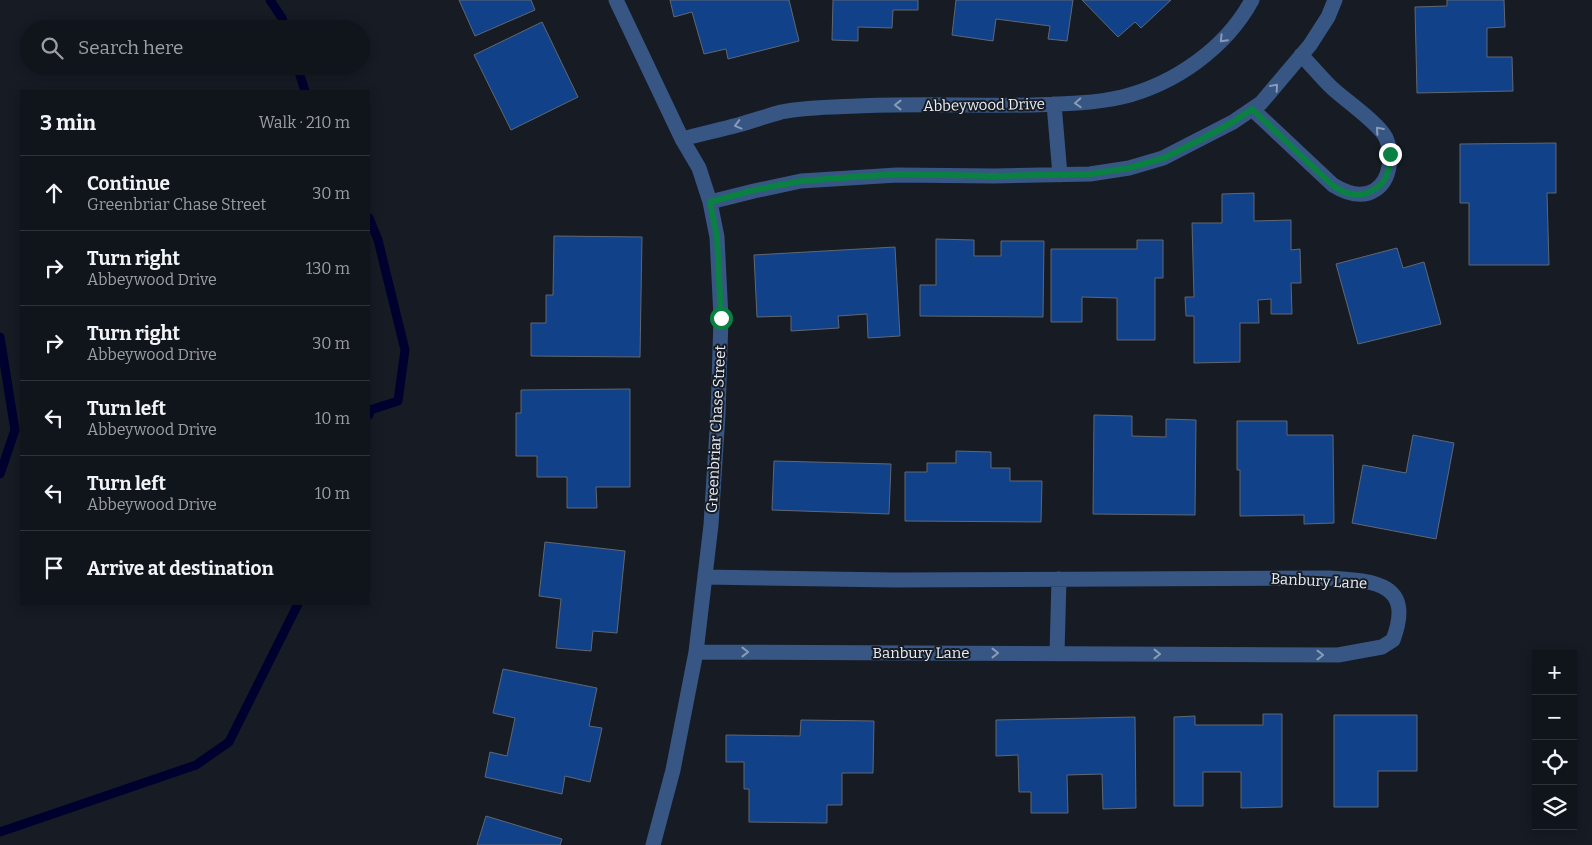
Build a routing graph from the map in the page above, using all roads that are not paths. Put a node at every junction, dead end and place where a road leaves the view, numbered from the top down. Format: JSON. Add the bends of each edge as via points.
{"nodes":[{"id":1,"x":616,"y":0,"type":"edge"},
{"id":2,"x":1252,"y":0,"type":"edge"},
{"id":3,"x":1335,"y":0,"type":"edge"},
{"id":4,"x":1301,"y":55,"type":"junction"},
{"id":5,"x":1054,"y":104,"type":"junction"},
{"id":6,"x":1252,"y":109,"type":"junction"},
{"id":7,"x":682,"y":139,"type":"junction"},
{"id":8,"x":1060,"y":174,"type":"junction"},
{"id":9,"x":710,"y":202,"type":"junction"},
{"id":10,"x":705,"y":576,"type":"junction"},
{"id":11,"x":1059,"y":579,"type":"junction"},
{"id":12,"x":696,"y":652,"type":"junction"},
{"id":13,"x":1057,"y":653,"type":"junction"},
{"id":14,"x":653,"y":845,"type":"edge"}],
"edges":[{"from":1,"to":7,"type":"street","name":"Greenbriar Chase Street"},
{"from":2,"to":5,"type":"street","name":"Abbeywood Drive","one_way":true,"via":[[1243,17],[1220,43],[1173,78],[1123,96],[1094,102]]},
{"from":3,"to":4,"type":"street","via":[[1328,17]]},
{"from":6,"to":4,"type":"street","one_way":true},
{"from":6,"to":4,"type":"street","one_way":true,"via":[[1332,185],[1346,193],[1359,195],[1375,190],[1384,181],[1390,154],[1385,137]]},
{"from":5,"to":7,"type":"street","name":"Abbeywood Drive","one_way":true,"via":[[816,108],[783,112]]},
{"from":5,"to":8,"type":"street"},
{"from":6,"to":8,"type":"street","via":[[1164,158],[1090,174]]},
{"from":7,"to":9,"type":"street","name":"Greenbriar Chase Street","via":[[699,168]]},
{"from":8,"to":9,"type":"street","via":[[897,174],[801,181]]},
{"from":9,"to":10,"type":"street","name":"Greenbriar Chase Street","via":[[717,237],[721,318],[718,414]]},
{"from":10,"to":11,"type":"street","name":"Banbury Lane"},
{"from":10,"to":12,"type":"street","name":"Greenbriar Chase Street"},
{"from":11,"to":13,"type":"street"},
{"from":13,"to":11,"type":"street","name":"Banbury Lane","one_way":true,"via":[[1338,655],[1382,647],[1393,640],[1400,616],[1398,602],[1391,591],[1362,580]]},
{"from":12,"to":13,"type":"street","name":"Banbury Lane","one_way":true},
{"from":12,"to":14,"type":"street","name":"Greenbriar Chase Street","via":[[673,770]]}]}
